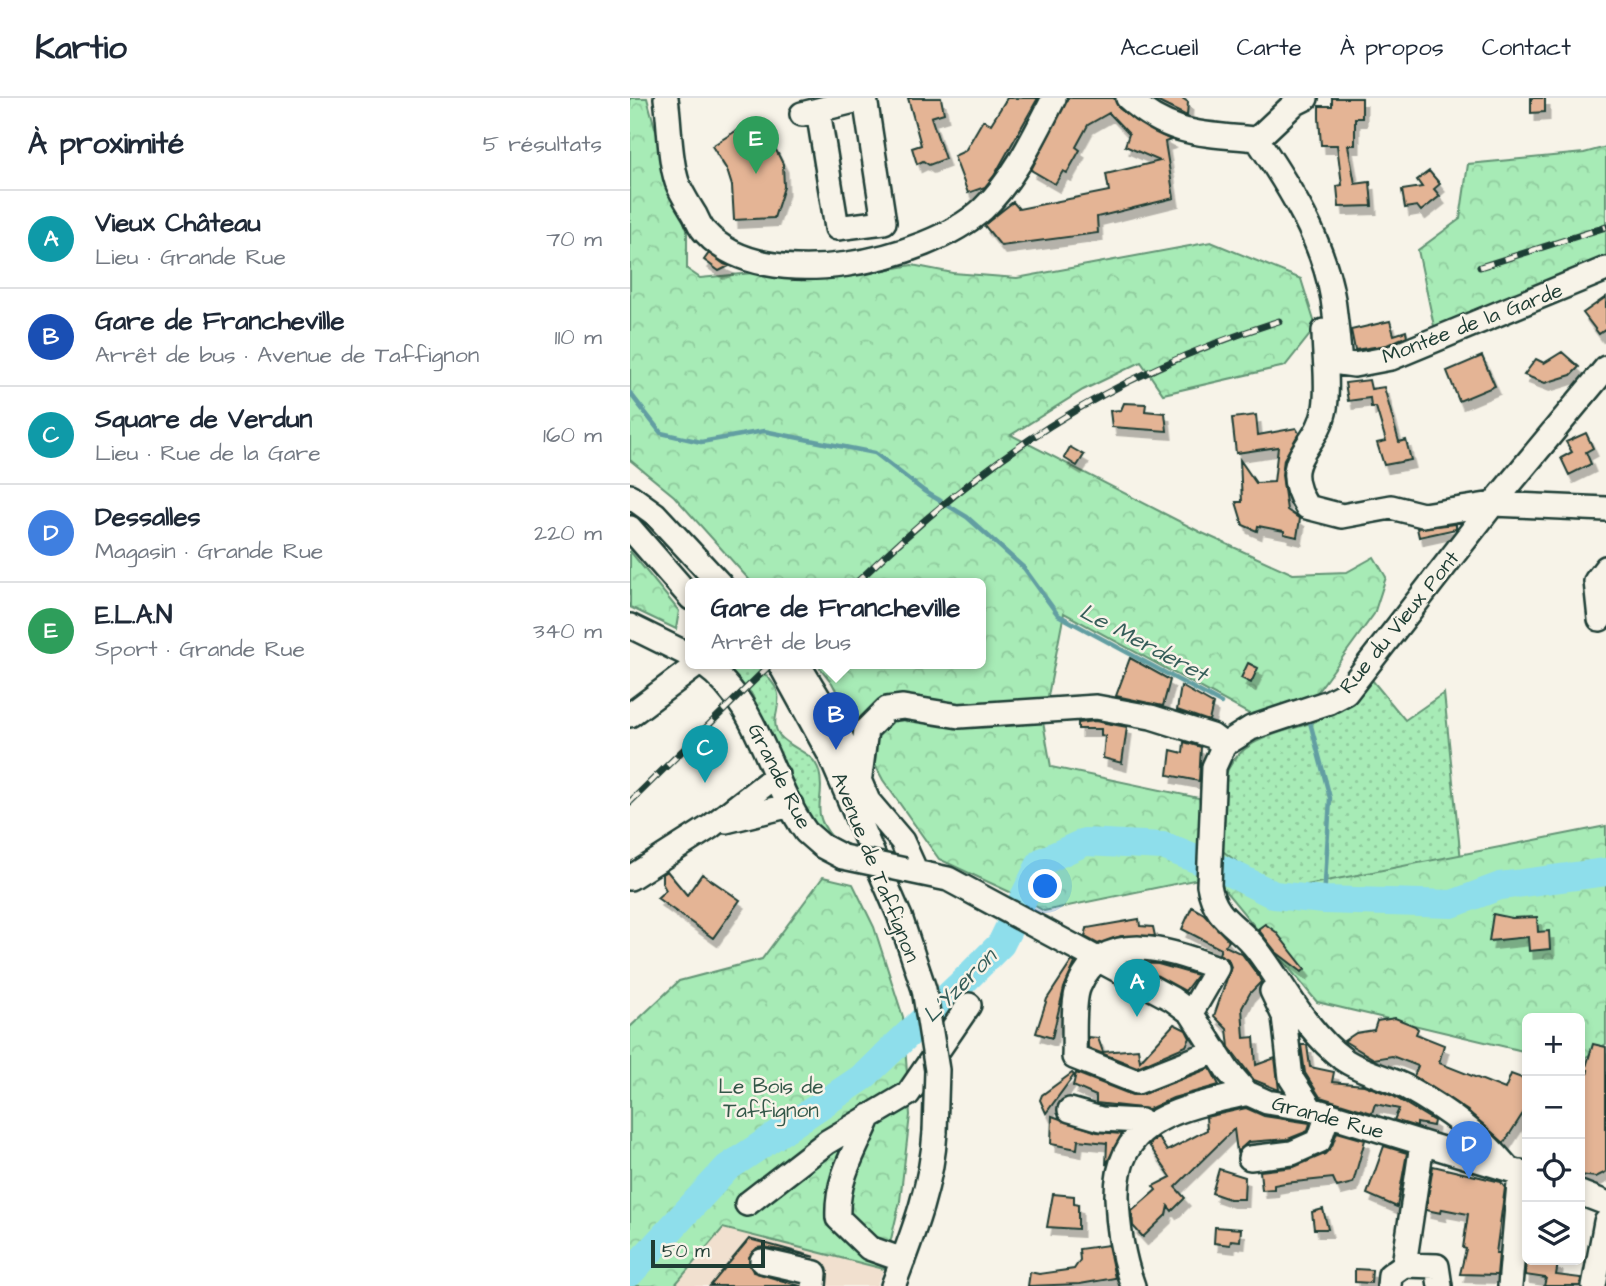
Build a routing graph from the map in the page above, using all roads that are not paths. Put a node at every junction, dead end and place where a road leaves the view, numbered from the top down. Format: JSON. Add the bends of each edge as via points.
{"nodes":[{"id":1,"x":666,"y":98,"type":"edge"},
{"id":2,"x":863,"y":98,"type":"edge"},
{"id":3,"x":1054,"y":98,"type":"edge"},
{"id":4,"x":1128,"y":98,"type":"edge"},
{"id":5,"x":1306,"y":98,"type":"edge"},
{"id":6,"x":1257,"y":139,"type":"junction"},
{"id":7,"x":1287,"y":182,"type":"junction"},
{"id":8,"x":1606,"y":269,"type":"edge"},
{"id":9,"x":1606,"y":368,"type":"edge"},
{"id":10,"x":630,"y":496,"type":"edge"},
{"id":11,"x":1493,"y":504,"type":"junction"},
{"id":12,"x":1606,"y":509,"type":"edge"},
{"id":13,"x":630,"y":528,"type":"edge"},
{"id":14,"x":1606,"y":568,"type":"edge"},
{"id":15,"x":714,"y":578,"type":"edge"},
{"id":16,"x":685,"y":591,"type":"edge"},
{"id":17,"x":1600,"y":619,"type":"dead end"},
{"id":18,"x":630,"y":626,"type":"edge"},
{"id":19,"x":685,"y":647,"type":"edge"},
{"id":20,"x":693,"y":669,"type":"edge"},
{"id":21,"x":707,"y":669,"type":"edge"},
{"id":22,"x":782,"y":669,"type":"edge"},
{"id":23,"x":801,"y":669,"type":"edge"},
{"id":24,"x":665,"y":688,"type":"junction"},
{"id":25,"x":630,"y":698,"type":"edge"},
{"id":26,"x":630,"y":715,"type":"edge"},
{"id":27,"x":838,"y":730,"type":"junction"},
{"id":28,"x":866,"y":730,"type":"junction"},
{"id":29,"x":1224,"y":745,"type":"junction"},
{"id":30,"x":777,"y":775,"type":"junction"},
{"id":31,"x":860,"y":776,"type":"junction"},
{"id":32,"x":791,"y":805,"type":"junction"},
{"id":33,"x":710,"y":827,"type":"junction"},
{"id":34,"x":911,"y":871,"type":"junction"},
{"id":35,"x":630,"y":878,"type":"edge"},
{"id":36,"x":1091,"y":956,"type":"junction"},
{"id":37,"x":1269,"y":967,"type":"junction"},
{"id":38,"x":970,"y":1005,"type":"dead end"},
{"id":39,"x":1191,"y":1013,"type":"junction"},
{"id":40,"x":1216,"y":1051,"type":"junction"},
{"id":41,"x":1247,"y":1093,"type":"junction"},
{"id":42,"x":1070,"y":1110,"type":"dead end"},
{"id":43,"x":1320,"y":1112,"type":"junction"},
{"id":44,"x":870,"y":1116,"type":"junction"},
{"id":45,"x":1149,"y":1125,"type":"junction"},
{"id":46,"x":1422,"y":1144,"type":"junction"},
{"id":47,"x":1250,"y":1157,"type":"dead end"},
{"id":48,"x":1518,"y":1171,"type":"edge"},
{"id":49,"x":1585,"y":1197,"type":"edge"},
{"id":50,"x":747,"y":1204,"type":"dead end"},
{"id":51,"x":1605,"y":1208,"type":"edge"},
{"id":52,"x":903,"y":1260,"type":"junction"},
{"id":53,"x":762,"y":1261,"type":"dead end"},
{"id":54,"x":1404,"y":1265,"type":"junction"},
{"id":55,"x":1596,"y":1275,"type":"edge"},
{"id":56,"x":1510,"y":1284,"type":"edge"},
{"id":57,"x":814,"y":1286,"type":"edge"},
{"id":58,"x":893,"y":1286,"type":"edge"},
{"id":59,"x":1133,"y":1286,"type":"edge"},
{"id":60,"x":1389,"y":1286,"type":"edge"},
{"id":61,"x":1440,"y":1286,"type":"edge"}],
"edges":[{"from":1,"to":3,"type":"street","via":[[677,183],[706,233],[737,255],[765,264],[812,266],[862,262],[946,235],[982,210],[1022,160]]},
{"from":2,"to":2,"type":"street","via":[[884,222],[837,228],[810,112]]},
{"from":4,"to":6,"type":"street","via":[[1149,117],[1186,132]]},
{"from":5,"to":6,"type":"street"},
{"from":6,"to":7,"type":"street","name":"Montée de la Garde"},
{"from":7,"to":8,"type":"street","name":"Montée de la Garde","via":[[1312,232],[1332,296],[1340,363],[1354,365],[1412,350]]},
{"from":7,"to":11,"type":"street","via":[[1323,322],[1325,409],[1295,472],[1298,494],[1307,507],[1342,516],[1391,507],[1423,515]]},
{"from":9,"to":11,"type":"street"},
{"from":10,"to":15,"type":"street","via":[[654,514]]},
{"from":11,"to":12,"type":"street"},
{"from":11,"to":29,"type":"street","name":"Rue du Vieux Pont","via":[[1346,693],[1251,728]]},
{"from":13,"to":16,"type":"street"},
{"from":14,"to":17,"type":"street","via":[[1596,581]]},
{"from":18,"to":19,"type":"street"},
{"from":20,"to":24,"type":"street"},
{"from":21,"to":30,"type":"street","name":"Grande Rue","via":[[743,705]]},
{"from":22,"to":52,"type":"street","name":"Avenue de Taffignon","bridge":true,"via":[[830,755],[900,917],[924,989],[937,1070],[936,1132],[919,1220]]},
{"from":23,"to":27,"type":"street"},
{"from":24,"to":25,"type":"street"},
{"from":24,"to":26,"type":"street"},
{"from":27,"to":28,"type":"street"},
{"from":27,"to":31,"type":"street"},
{"from":28,"to":29,"type":"street","via":[[887,709],[903,707],[959,716],[1096,707],[1152,717],[1212,736]]},
{"from":28,"to":31,"type":"street"},
{"from":29,"to":37,"type":"street","via":[[1214,767],[1208,840],[1211,900]]},
{"from":30,"to":32,"type":"street","name":"Grande Rue"},
{"from":30,"to":33,"type":"street"},
{"from":31,"to":34,"type":"street","via":[[868,801],[902,841]]},
{"from":32,"to":33,"type":"street"},
{"from":32,"to":34,"type":"street","name":"Grande Rue","bridge":true,"via":[[806,832],[822,846],[843,857]]},
{"from":33,"to":35,"type":"street"},
{"from":34,"to":36,"type":"street","name":"Grande Rue","via":[[947,879]]},
{"from":36,"to":39,"type":"street","name":"Grande Rue"},
{"from":36,"to":39,"type":"street","via":[[1143,947],[1176,951],[1217,968]]},
{"from":36,"to":40,"type":"street","via":[[1078,988],[1074,1057],[1137,1082]]},
{"from":37,"to":43,"type":"street","via":[[1271,990],[1284,1016],[1292,1078]]},
{"from":37,"to":48,"type":"street","via":[[1309,1027],[1345,1060],[1407,1088]]},
{"from":38,"to":44,"type":"street","via":[[908,1094]]},
{"from":39,"to":40,"type":"street","name":"Grande Rue"},
{"from":40,"to":41,"type":"street","name":"Grande Rue"},
{"from":41,"to":43,"type":"street","name":"Grande Rue","via":[[1267,1102]]},
{"from":41,"to":45,"type":"street","via":[[1191,1107]]},
{"from":42,"to":45,"type":"street"},
{"from":43,"to":46,"type":"street","name":"Grande Rue"},
{"from":43,"to":47,"type":"street","via":[[1319,1141],[1292,1153]]},
{"from":44,"to":50,"type":"street","via":[[827,1142]]},
{"from":44,"to":52,"type":"street","via":[[844,1169],[837,1196],[838,1218],[869,1248]]},
{"from":45,"to":59,"type":"street","via":[[1126,1147],[1117,1174],[1121,1252]]},
{"from":46,"to":48,"type":"street","name":"Grande Rue"},
{"from":46,"to":54,"type":"street"},
{"from":48,"to":56,"type":"street"},
{"from":49,"to":51,"type":"street"},
{"from":51,"to":55,"type":"street"},
{"from":52,"to":58,"type":"street","name":"Avenue de Taffignon"},
{"from":53,"to":57,"type":"street","via":[[815,1273]]},
{"from":54,"to":60,"type":"street","via":[[1390,1275]]},
{"from":54,"to":61,"type":"street","via":[[1437,1266]]}]}
